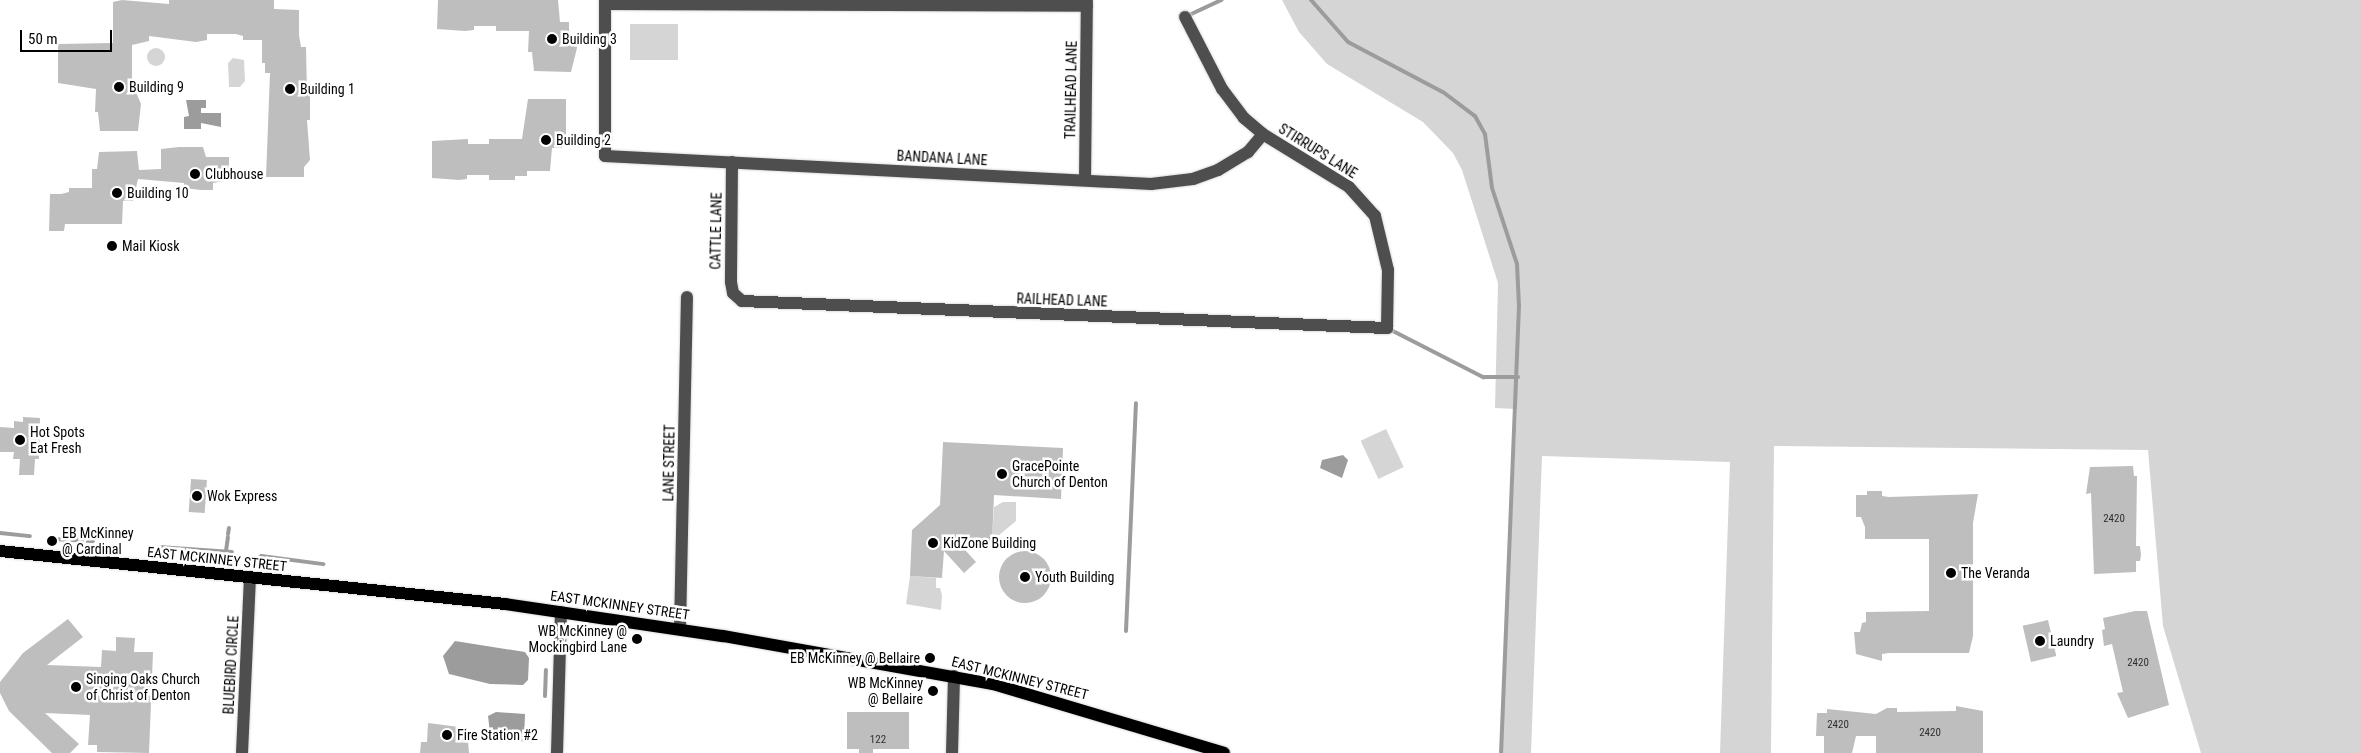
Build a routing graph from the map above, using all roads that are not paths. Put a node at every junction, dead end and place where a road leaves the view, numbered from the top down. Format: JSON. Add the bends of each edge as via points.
{"nodes":[{"id":1,"x":605,"y":2,"type":"edge"},
{"id":2,"x":784,"y":2,"type":"edge"},
{"id":3,"x":937,"y":3,"type":"edge"},
{"id":4,"x":1087,"y":3,"type":"edge"},
{"id":5,"x":1185,"y":17,"type":"dead end"},
{"id":6,"x":1263,"y":134,"type":"junction"},
{"id":7,"x":732,"y":162,"type":"junction"},
{"id":8,"x":1085,"y":180,"type":"junction"},
{"id":9,"x":687,"y":297,"type":"dead end"},
{"id":10,"x":736,"y":298,"type":"joint"},
{"id":11,"x":1387,"y":328,"type":"joint"},
{"id":12,"x":0,"y":551,"type":"edge"},
{"id":13,"x":250,"y":578,"type":"junction"},
{"id":14,"x":561,"y":612,"type":"junction"},
{"id":15,"x":680,"y":629,"type":"junction"},
{"id":16,"x":954,"y":676,"type":"junction"},
{"id":17,"x":242,"y":753,"type":"edge"},
{"id":18,"x":556,"y":753,"type":"edge"},
{"id":19,"x":952,"y":753,"type":"edge"},
{"id":20,"x":1224,"y":753,"type":"edge"}],
"edges":[{"from":1,"to":2,"type":"street"},
{"from":1,"to":7,"type":"street","name":"BANDANA LANE","via":[[605,156]]},
{"from":2,"to":3,"type":"street"},
{"from":3,"to":4,"type":"street"},
{"from":4,"to":8,"type":"street","name":"TRAILHEAD LANE"},
{"from":5,"to":6,"type":"street","name":"STIRRUPS LANE","via":[[1222,88],[1244,118]]},
{"from":6,"to":8,"type":"street","name":"BANDANA LANE","via":[[1230,165],[1193,178],[1150,184]]},
{"from":6,"to":11,"type":"street","name":"STIRRUPS LANE","via":[[1349,186],[1375,216],[1388,270]]},
{"from":7,"to":8,"type":"street","name":"BANDANA LANE"},
{"from":7,"to":10,"type":"street","name":"CATTLE LANE","via":[[731,282]]},
{"from":9,"to":15,"type":"street","name":"LANE STREET"},
{"from":10,"to":11,"type":"street","name":"RAILHEAD LANE"},
{"from":12,"to":13,"type":"main road","name":"EAST MCKINNEY STREET"},
{"from":13,"to":14,"type":"main road","name":"EAST MCKINNEY STREET"},
{"from":13,"to":17,"type":"street","name":"BLUEBIRD CIRCLE"},
{"from":14,"to":15,"type":"main road","name":"EAST MCKINNEY STREET"},
{"from":14,"to":18,"type":"street"},
{"from":15,"to":16,"type":"main road","name":"EAST MCKINNEY STREET"},
{"from":16,"to":19,"type":"street"},
{"from":16,"to":20,"type":"main road","name":"EAST MCKINNEY STREET","via":[[1103,714]]}]}
